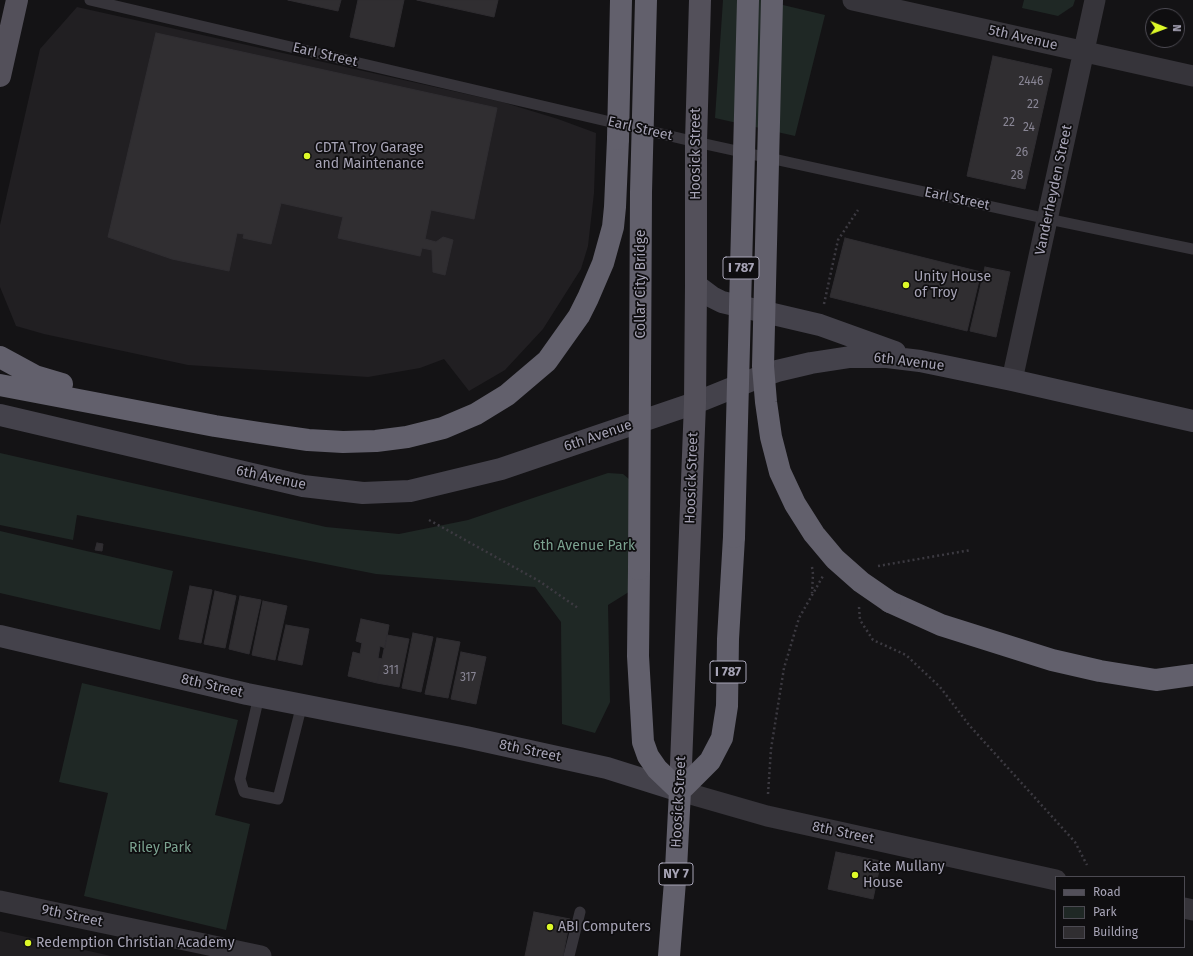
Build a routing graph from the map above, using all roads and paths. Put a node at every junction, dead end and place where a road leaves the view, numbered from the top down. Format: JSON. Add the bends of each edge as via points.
{"nodes":[{"id":1,"x":17,"y":0,"type":"edge"},
{"id":2,"x":90,"y":0,"type":"edge"},
{"id":3,"x":621,"y":0,"type":"edge"},
{"id":4,"x":646,"y":0,"type":"edge"},
{"id":5,"x":700,"y":0,"type":"edge"},
{"id":6,"x":748,"y":0,"type":"edge"},
{"id":7,"x":772,"y":0,"type":"edge"},
{"id":8,"x":853,"y":0,"type":"edge"},
{"id":9,"x":1095,"y":0,"type":"edge"},
{"id":10,"x":1084,"y":52,"type":"junction"},
{"id":11,"x":0,"y":76,"type":"edge"},
{"id":12,"x":1193,"y":76,"type":"edge"},
{"id":13,"x":696,"y":142,"type":"junction"},
{"id":14,"x":858,"y":210,"type":"dead end"},
{"id":15,"x":1048,"y":219,"type":"junction"},
{"id":16,"x":1193,"y":249,"type":"edge"},
{"id":17,"x":696,"y":285,"type":"junction"},
{"id":18,"x":820,"y":325,"type":"junction"},
{"id":19,"x":0,"y":357,"type":"edge"},
{"id":20,"x":920,"y":361,"type":"junction"},
{"id":21,"x":1012,"y":380,"type":"junction"},
{"id":22,"x":0,"y":385,"type":"edge"},
{"id":23,"x":695,"y":403,"type":"junction"},
{"id":24,"x":0,"y":415,"type":"edge"},
{"id":25,"x":163,"y":415,"type":"junction"},
{"id":26,"x":1193,"y":421,"type":"edge"},
{"id":27,"x":429,"y":520,"type":"dead end"},
{"id":28,"x":971,"y":550,"type":"dead end"},
{"id":29,"x":873,"y":567,"type":"dead end"},
{"id":30,"x":830,"y":574,"type":"dead end"},
{"id":31,"x":859,"y":606,"type":"dead end"},
{"id":32,"x":578,"y":608,"type":"dead end"},
{"id":33,"x":0,"y":636,"type":"edge"},
{"id":34,"x":1193,"y":675,"type":"edge"},
{"id":35,"x":259,"y":696,"type":"junction"},
{"id":36,"x":302,"y":704,"type":"junction"},
{"id":37,"x":680,"y":791,"type":"junction"},
{"id":38,"x":768,"y":794,"type":"dead end"},
{"id":39,"x":1087,"y":865,"type":"dead end"},
{"id":40,"x":1055,"y":880,"type":"edge"},
{"id":41,"x":0,"y":901,"type":"edge"},
{"id":42,"x":580,"y":912,"type":"dead end"},
{"id":43,"x":261,"y":956,"type":"edge"},
{"id":44,"x":569,"y":956,"type":"edge"},
{"id":45,"x":669,"y":956,"type":"edge"}],
"edges":[{"from":1,"to":11,"type":"main road"},
{"from":2,"to":13,"type":"lane","name":"Earl Street"},
{"from":3,"to":25,"type":"highway","bridge":true,"via":[[613,228],[603,263],[579,316],[537,371],[507,396],[476,414],[443,428],[376,441],[343,442],[260,434]]},
{"from":4,"to":37,"type":"highway","name":"Collar City Bridge","bridge":true,"via":[[641,192],[638,656],[643,742],[648,756],[657,769]]},
{"from":5,"to":13,"type":"main road","name":"Hoosick Street"},
{"from":6,"to":37,"type":"highway","number":"I 787","bridge":true,"via":[[727,706],[722,738],[710,761]]},
{"from":7,"to":34,"type":"highway","bridge":true,"via":[[762,366],[771,437],[780,472],[795,504],[814,534],[840,564],[861,582],[890,602],[941,625],[1052,660],[1100,672],[1156,680]]},
{"from":8,"to":10,"type":"street","name":"5th Avenue"},
{"from":9,"to":10,"type":"street","name":"Vanderheyden Street"},
{"from":10,"to":12,"type":"street","name":"5th Avenue"},
{"from":10,"to":15,"type":"street","name":"Vanderheyden Street"},
{"from":13,"to":15,"type":"lane","name":"Earl Street"},
{"from":13,"to":17,"type":"main road","name":"Hoosick Street"},
{"from":14,"to":18,"type":"path","via":[[838,240]]},
{"from":15,"to":16,"type":"lane","name":"Earl Street"},
{"from":15,"to":21,"type":"street","name":"Vanderheyden Street"},
{"from":17,"to":18,"type":"main road","via":[[722,302]]},
{"from":17,"to":23,"type":"main road","name":"Hoosick Street"},
{"from":18,"to":20,"type":"main road"},
{"from":19,"to":25,"type":"highway","via":[[35,376]]},
{"from":20,"to":21,"type":"main road","name":"6th Avenue"},
{"from":20,"to":23,"type":"main road","name":"6th Avenue","via":[[850,357],[811,363],[757,378]]},
{"from":21,"to":26,"type":"main road","name":"6th Avenue"},
{"from":22,"to":25,"type":"highway"},
{"from":23,"to":24,"type":"main road","name":"6th Avenue","via":[[501,469],[410,491],[363,493],[302,486]]},
{"from":23,"to":37,"type":"main road","name":"Hoosick Street"},
{"from":27,"to":32,"type":"path","via":[[539,581]]},
{"from":28,"to":29,"type":"path"},
{"from":30,"to":38,"type":"path","via":[[823,576],[799,618],[784,668],[771,749]]},
{"from":31,"to":39,"type":"path","via":[[860,620],[873,640],[906,655],[940,687],[969,725],[1074,842]]},
{"from":33,"to":35,"type":"main road","name":"8th Street"},
{"from":35,"to":36,"type":"main road","name":"8th Street"},
{"from":35,"to":36,"type":"lane","via":[[240,779],[244,792],[278,799]]},
{"from":36,"to":37,"type":"main road","name":"8th Street","via":[[607,768]]},
{"from":37,"to":40,"type":"street","name":"8th Street","via":[[767,816]]},
{"from":37,"to":45,"type":"highway","name":"Hoosick Street","number":"NY 7"},
{"from":41,"to":43,"type":"street","name":"9th Street"},
{"from":42,"to":44,"type":"lane"}]}
